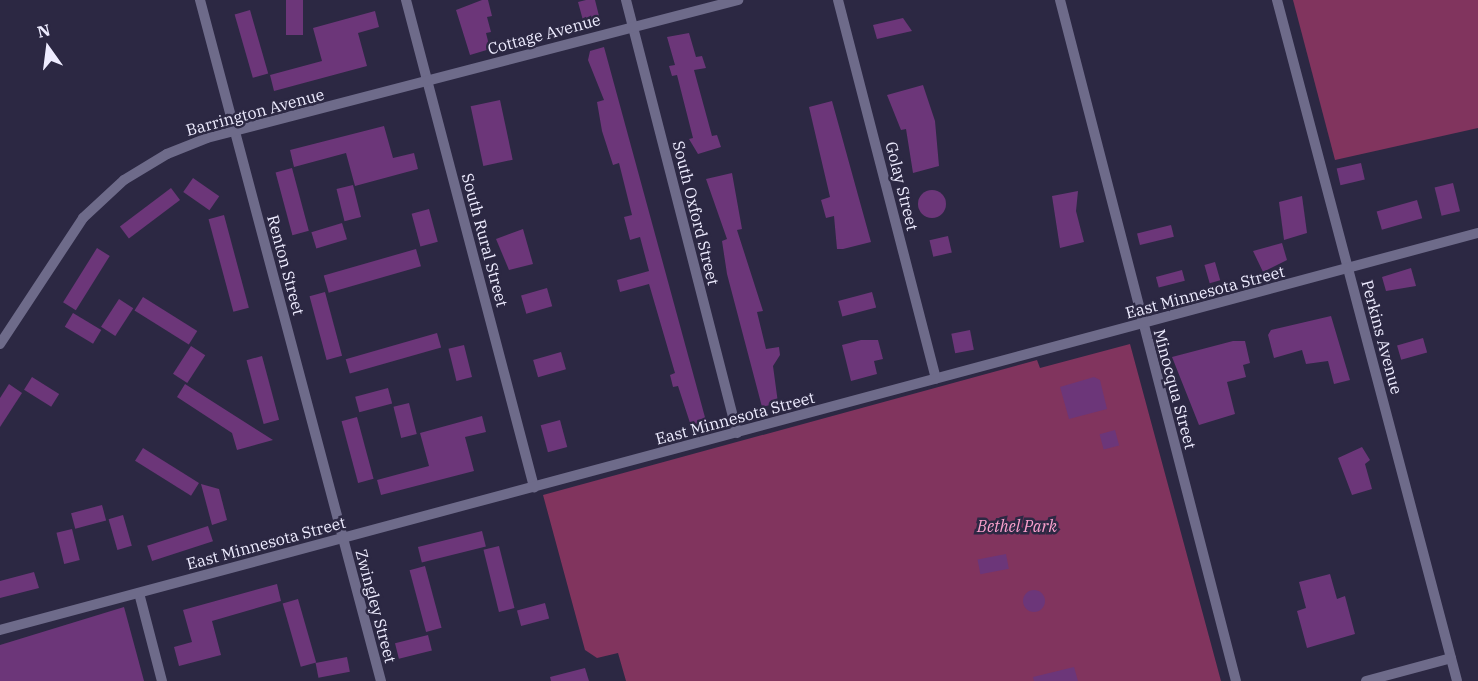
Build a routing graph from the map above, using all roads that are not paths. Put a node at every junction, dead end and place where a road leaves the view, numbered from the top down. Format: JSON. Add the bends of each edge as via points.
{"nodes":[{"id":1,"x":200,"y":0,"type":"edge"},
{"id":2,"x":406,"y":0,"type":"edge"},
{"id":3,"x":626,"y":0,"type":"edge"},
{"id":4,"x":738,"y":0,"type":"edge"},
{"id":5,"x":838,"y":0,"type":"edge"},
{"id":6,"x":1060,"y":0,"type":"edge"},
{"id":7,"x":1277,"y":0,"type":"edge"},
{"id":8,"x":633,"y":26,"type":"junction"},
{"id":9,"x":428,"y":81,"type":"junction"},
{"id":10,"x":235,"y":131,"type":"junction"},
{"id":11,"x":1478,"y":233,"type":"edge"},
{"id":12,"x":1348,"y":269,"type":"junction"},
{"id":13,"x":1142,"y":324,"type":"junction"},
{"id":14,"x":0,"y":344,"type":"edge"},
{"id":15,"x":936,"y":379,"type":"junction"},
{"id":16,"x":737,"y":433,"type":"junction"},
{"id":17,"x":534,"y":487,"type":"junction"},
{"id":18,"x":342,"y":538,"type":"junction"},
{"id":19,"x":139,"y":593,"type":"junction"},
{"id":20,"x":0,"y":630,"type":"edge"},
{"id":21,"x":1451,"y":658,"type":"junction"},
{"id":22,"x":162,"y":681,"type":"edge"},
{"id":23,"x":381,"y":681,"type":"edge"},
{"id":24,"x":1236,"y":681,"type":"edge"},
{"id":25,"x":1366,"y":681,"type":"edge"},
{"id":26,"x":1457,"y":681,"type":"edge"}],
"edges":[{"from":1,"to":10,"type":"street","name":"Renton Street"},
{"from":2,"to":9,"type":"street","name":"South Rural Street"},
{"from":3,"to":8,"type":"street","name":"South Oxford Street"},
{"from":4,"to":8,"type":"street","name":"Cottage Avenue"},
{"from":5,"to":15,"type":"street","name":"Golay Street"},
{"from":6,"to":13,"type":"street","name":"Minocqua Street"},
{"from":7,"to":12,"type":"street","name":"Perkins Avenue"},
{"from":8,"to":9,"type":"street","name":"Cottage Avenue"},
{"from":8,"to":16,"type":"street","name":"South Oxford Street"},
{"from":9,"to":10,"type":"street","name":"Barrington Avenue"},
{"from":9,"to":17,"type":"street","name":"South Rural Street"},
{"from":10,"to":14,"type":"street","name":"Barrington Avenue","via":[[167,154],[110,192],[71,232]]},
{"from":10,"to":18,"type":"street","name":"Renton Street"},
{"from":11,"to":12,"type":"street","name":"East Minnesota Street"},
{"from":12,"to":13,"type":"street","name":"East Minnesota Street"},
{"from":12,"to":21,"type":"street","name":"Perkins Avenue"},
{"from":13,"to":15,"type":"street","name":"East Minnesota Street"},
{"from":13,"to":24,"type":"street","name":"Minocqua Street"},
{"from":15,"to":16,"type":"street","name":"East Minnesota Street"},
{"from":16,"to":17,"type":"street","name":"East Minnesota Street"},
{"from":17,"to":18,"type":"street","name":"East Minnesota Street"},
{"from":18,"to":19,"type":"street","name":"East Minnesota Street"},
{"from":18,"to":23,"type":"street","name":"Zwingley Street"},
{"from":19,"to":20,"type":"street","name":"East Minnesota Street"},
{"from":19,"to":22,"type":"street"},
{"from":21,"to":25,"type":"street"},
{"from":21,"to":26,"type":"street","name":"Perkins Avenue"}]}
